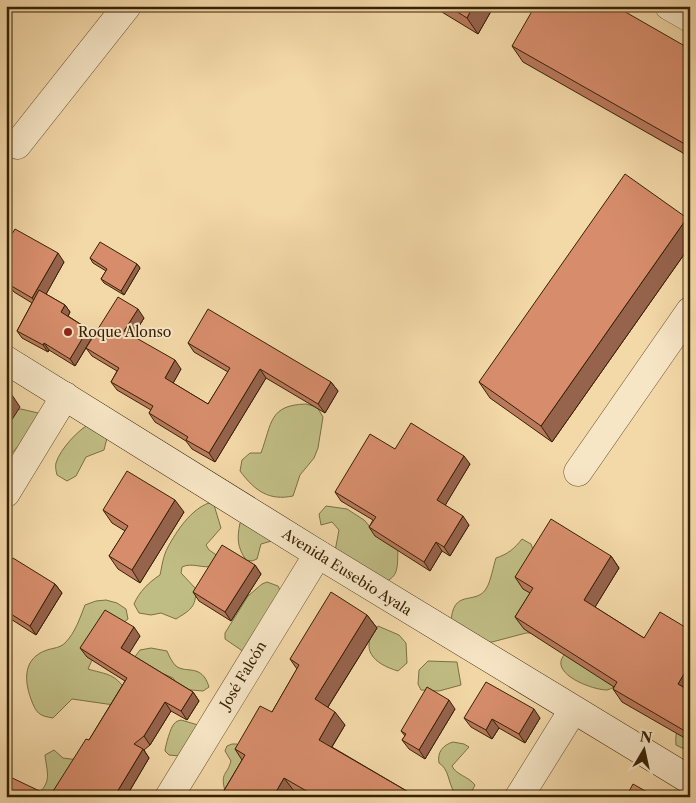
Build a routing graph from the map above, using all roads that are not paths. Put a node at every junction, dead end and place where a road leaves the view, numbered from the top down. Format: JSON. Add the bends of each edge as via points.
{"nodes":[{"id":1,"x":127,"y":6,"type":"edge"},
{"id":2,"x":669,"y":6,"type":"edge"},
{"id":3,"x":690,"y":18,"type":"edge"},
{"id":4,"x":17,"y":146,"type":"dead end"},
{"id":5,"x":690,"y":311,"type":"edge"},
{"id":6,"x":6,"y":360,"type":"edge"},
{"id":7,"x":65,"y":396,"type":"junction"},
{"id":8,"x":578,"y":472,"type":"dead end"},
{"id":9,"x":6,"y":493,"type":"edge"},
{"id":10,"x":318,"y":554,"type":"junction"},
{"id":11,"x":573,"y":710,"type":"junction"},
{"id":12,"x":690,"y":780,"type":"edge"},
{"id":13,"x":169,"y":797,"type":"edge"},
{"id":14,"x":519,"y":797,"type":"edge"}],
"edges":[{"from":1,"to":4,"type":"street"},
{"from":2,"to":3,"type":"street"},
{"from":5,"to":8,"type":"street"},
{"from":6,"to":7,"type":"street","name":"Avenida Eusebio Ayala"},
{"from":7,"to":9,"type":"street"},
{"from":7,"to":10,"type":"street","name":"Avenida Eusebio Ayala"},
{"from":10,"to":11,"type":"street","name":"Avenida Eusebio Ayala"},
{"from":10,"to":13,"type":"street","name":"José Falcón"},
{"from":11,"to":12,"type":"street","name":"Avenida Eusebio Ayala"},
{"from":11,"to":14,"type":"street"}]}
